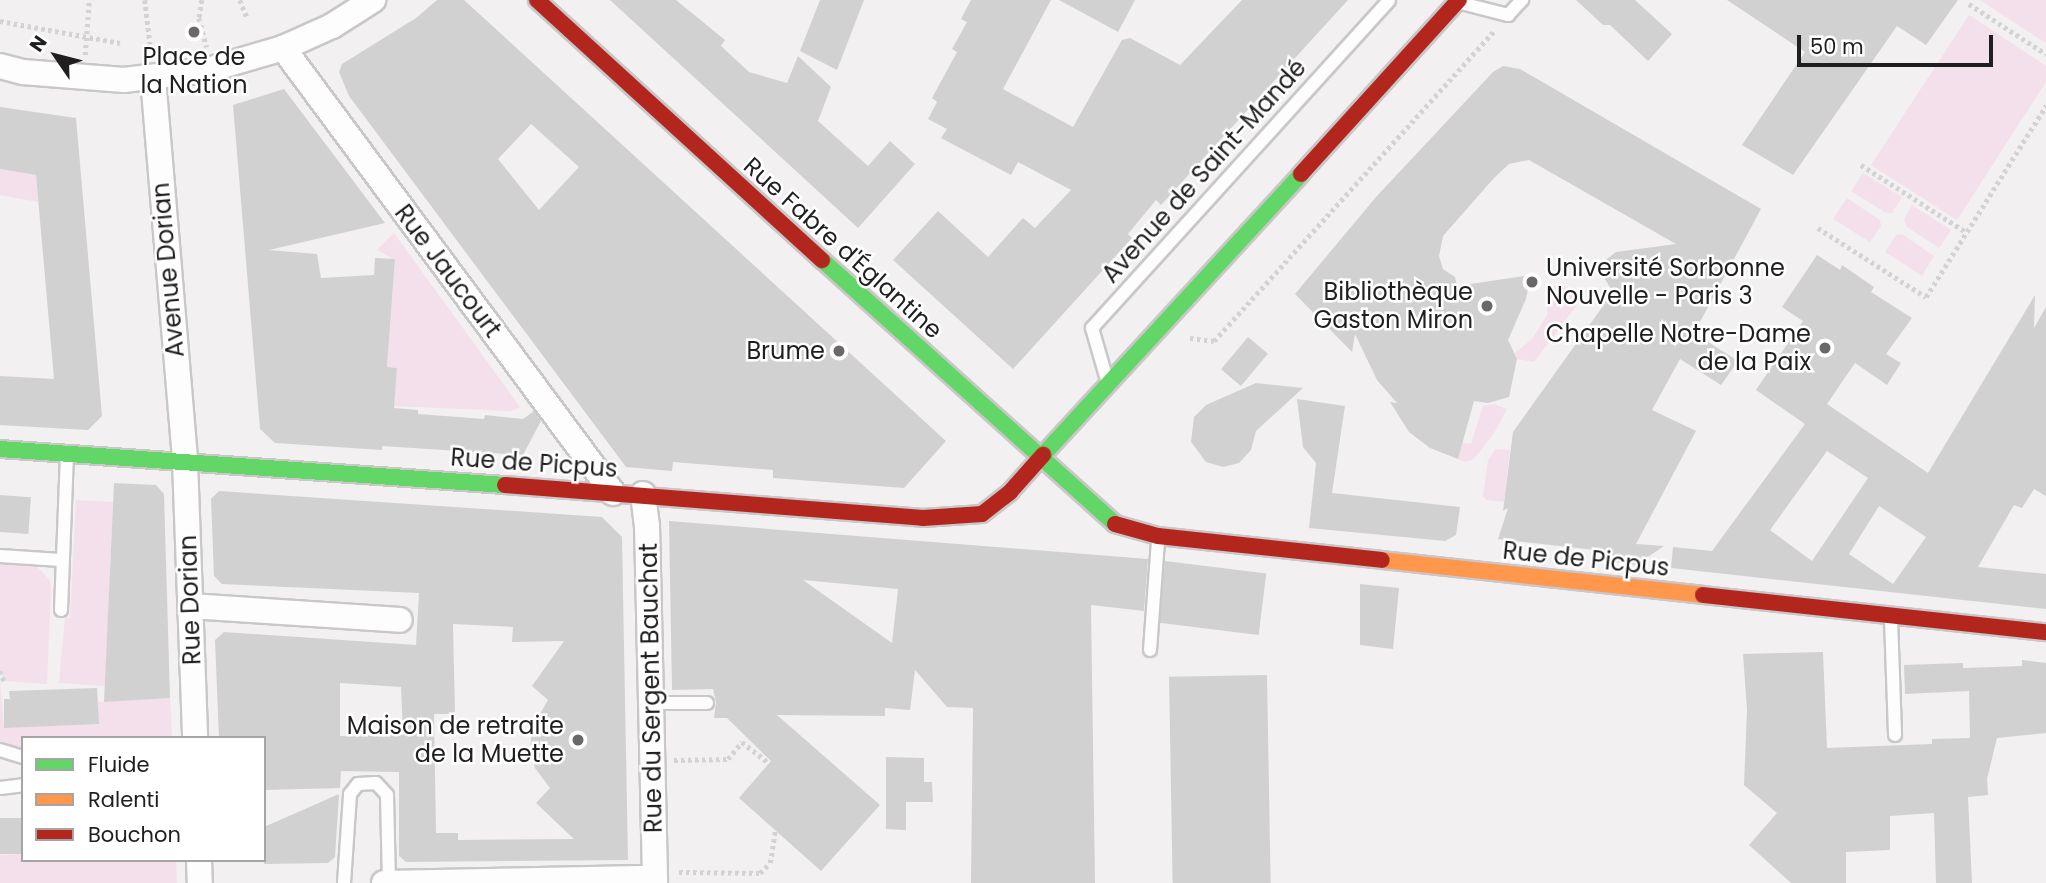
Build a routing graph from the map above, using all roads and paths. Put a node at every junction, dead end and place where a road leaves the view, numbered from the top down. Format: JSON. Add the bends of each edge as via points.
{"nodes":[{"id":1,"x":89,"y":0,"type":"edge"},
{"id":2,"x":145,"y":0,"type":"edge"},
{"id":3,"x":202,"y":0,"type":"edge"},
{"id":4,"x":240,"y":0,"type":"edge"},
{"id":5,"x":373,"y":0,"type":"edge"},
{"id":6,"x":537,"y":0,"type":"edge"},
{"id":7,"x":1389,"y":0,"type":"edge"},
{"id":8,"x":1522,"y":0,"type":"edge"},
{"id":9,"x":1458,"y":1,"type":"edge"},
{"id":10,"x":1969,"y":4,"type":"dead end"},
{"id":11,"x":1508,"y":15,"type":"junction"},
{"id":12,"x":247,"y":17,"type":"dead end"},
{"id":13,"x":0,"y":21,"type":"edge"},
{"id":14,"x":88,"y":37,"type":"junction"},
{"id":15,"x":120,"y":43,"type":"dead end"},
{"id":16,"x":207,"y":47,"type":"dead end"},
{"id":17,"x":283,"y":48,"type":"junction"},
{"id":18,"x":151,"y":53,"type":"dead end"},
{"id":19,"x":2046,"y":54,"type":"edge"},
{"id":20,"x":85,"y":57,"type":"dead end"},
{"id":21,"x":0,"y":66,"type":"edge"},
{"id":22,"x":153,"y":78,"type":"junction"},
{"id":23,"x":2046,"y":106,"type":"edge"},
{"id":24,"x":1861,"y":166,"type":"dead end"},
{"id":25,"x":1818,"y":228,"type":"dead end"},
{"id":26,"x":1966,"y":232,"type":"junction"},
{"id":27,"x":1154,"y":333,"type":"junction"},
{"id":28,"x":1109,"y":385,"type":"junction"},
{"id":29,"x":0,"y":449,"type":"edge"},
{"id":30,"x":67,"y":454,"type":"junction"},
{"id":31,"x":1042,"y":458,"type":"junction"},
{"id":32,"x":185,"y":461,"type":"junction"},
{"id":33,"x":613,"y":493,"type":"junction"},
{"id":34,"x":643,"y":494,"type":"junction"},
{"id":35,"x":1121,"y":528,"type":"joint"},
{"id":36,"x":1158,"y":536,"type":"junction"},
{"id":37,"x":0,"y":556,"type":"edge"},
{"id":38,"x":61,"y":560,"type":"junction"},
{"id":39,"x":191,"y":606,"type":"junction"},
{"id":40,"x":61,"y":610,"type":"dead end"},
{"id":41,"x":1890,"y":615,"type":"junction"},
{"id":42,"x":400,"y":620,"type":"dead end"},
{"id":43,"x":2046,"y":632,"type":"edge"},
{"id":44,"x":1150,"y":650,"type":"dead end"},
{"id":45,"x":0,"y":671,"type":"edge"},
{"id":46,"x":4,"y":681,"type":"dead end"},
{"id":47,"x":651,"y":703,"type":"junction"},
{"id":48,"x":707,"y":703,"type":"dead end"},
{"id":49,"x":1895,"y":735,"type":"dead end"},
{"id":50,"x":195,"y":736,"type":"edge"},
{"id":51,"x":0,"y":750,"type":"edge"},
{"id":52,"x":21,"y":756,"type":"edge"},
{"id":53,"x":670,"y":760,"type":"dead end"},
{"id":54,"x":769,"y":763,"type":"dead end"},
{"id":55,"x":21,"y":785,"type":"edge"},
{"id":56,"x":0,"y":788,"type":"edge"},
{"id":57,"x":775,"y":831,"type":"dead end"},
{"id":58,"x":199,"y":862,"type":"edge"},
{"id":59,"x":660,"y":877,"type":"edge"},
{"id":60,"x":200,"y":883,"type":"edge"},
{"id":61,"x":344,"y":883,"type":"edge"},
{"id":62,"x":387,"y":883,"type":"edge"}],
"edges":[{"from":1,"to":14,"type":"path"},
{"from":2,"to":18,"type":"path"},
{"from":3,"to":16,"type":"path","via":[[199,18]]},
{"from":4,"to":12,"type":"path"},
{"from":5,"to":17,"type":"street","via":[[332,26]]},
{"from":6,"to":31,"type":"street","name":"Rue Fabre d'Églantine"},
{"from":7,"to":28,"type":"lane","name":"Avenue de Saint-Mandé","via":[[1092,328]]},
{"from":8,"to":11,"type":"lane"},
{"from":9,"to":11,"type":"lane"},
{"from":9,"to":27,"type":"street"},
{"from":10,"to":19,"type":"path"},
{"from":11,"to":27,"type":"path","via":[[1214,341]]},
{"from":13,"to":14,"type":"path"},
{"from":14,"to":15,"type":"path"},
{"from":14,"to":20,"type":"path"},
{"from":17,"to":22,"type":"street","via":[[208,70]]},
{"from":17,"to":33,"type":"street","name":"Rue Jaucourt"},
{"from":21,"to":22,"type":"street","via":[[124,80]]},
{"from":22,"to":32,"type":"street","name":"Avenue Dorian"},
{"from":23,"to":26,"type":"path"},
{"from":24,"to":26,"type":"path"},
{"from":25,"to":26,"type":"path","via":[[1926,296]]},
{"from":27,"to":28,"type":"street"},
{"from":28,"to":31,"type":"street"},
{"from":29,"to":30,"type":"street","name":"Rue de Picpus"},
{"from":30,"to":32,"type":"street","name":"Rue de Picpus"},
{"from":30,"to":38,"type":"lane"},
{"from":31,"to":34,"type":"street","name":"Rue de Picpus","via":[[982,514],[965,517]]},
{"from":31,"to":35,"type":"street","name":"Rue Fabre d'Églantine","via":[[1102,516]]},
{"from":32,"to":33,"type":"street","name":"Rue de Picpus"},
{"from":32,"to":39,"type":"street","name":"Rue Dorian"},
{"from":33,"to":34,"type":"street","name":"Rue de Picpus"},
{"from":34,"to":47,"type":"street","name":"Rue du Sergent Bauchat","via":[[648,525]]},
{"from":35,"to":36,"type":"street","name":"Rue de Picpus"},
{"from":36,"to":41,"type":"street","name":"Rue de Picpus"},
{"from":36,"to":44,"type":"lane"},
{"from":37,"to":38,"type":"lane"},
{"from":38,"to":40,"type":"lane"},
{"from":39,"to":42,"type":"street"},
{"from":39,"to":50,"type":"street","name":"Rue Dorian"},
{"from":41,"to":43,"type":"street","name":"Rue de Picpus"},
{"from":41,"to":49,"type":"lane"},
{"from":45,"to":46,"type":"path"},
{"from":47,"to":48,"type":"lane"},
{"from":47,"to":59,"type":"street","name":"Rue du Sergent Bauchat"},
{"from":51,"to":52,"type":"lane"},
{"from":53,"to":54,"type":"path","via":[[728,759],[742,742]]},
{"from":55,"to":56,"type":"lane"},
{"from":57,"to":59,"type":"path","via":[[770,863],[760,873]]},
{"from":58,"to":60,"type":"street"},
{"from":59,"to":62,"type":"street"},
{"from":61,"to":62,"type":"lane","via":[[350,794],[358,784],[376,783],[387,795]]}]}
